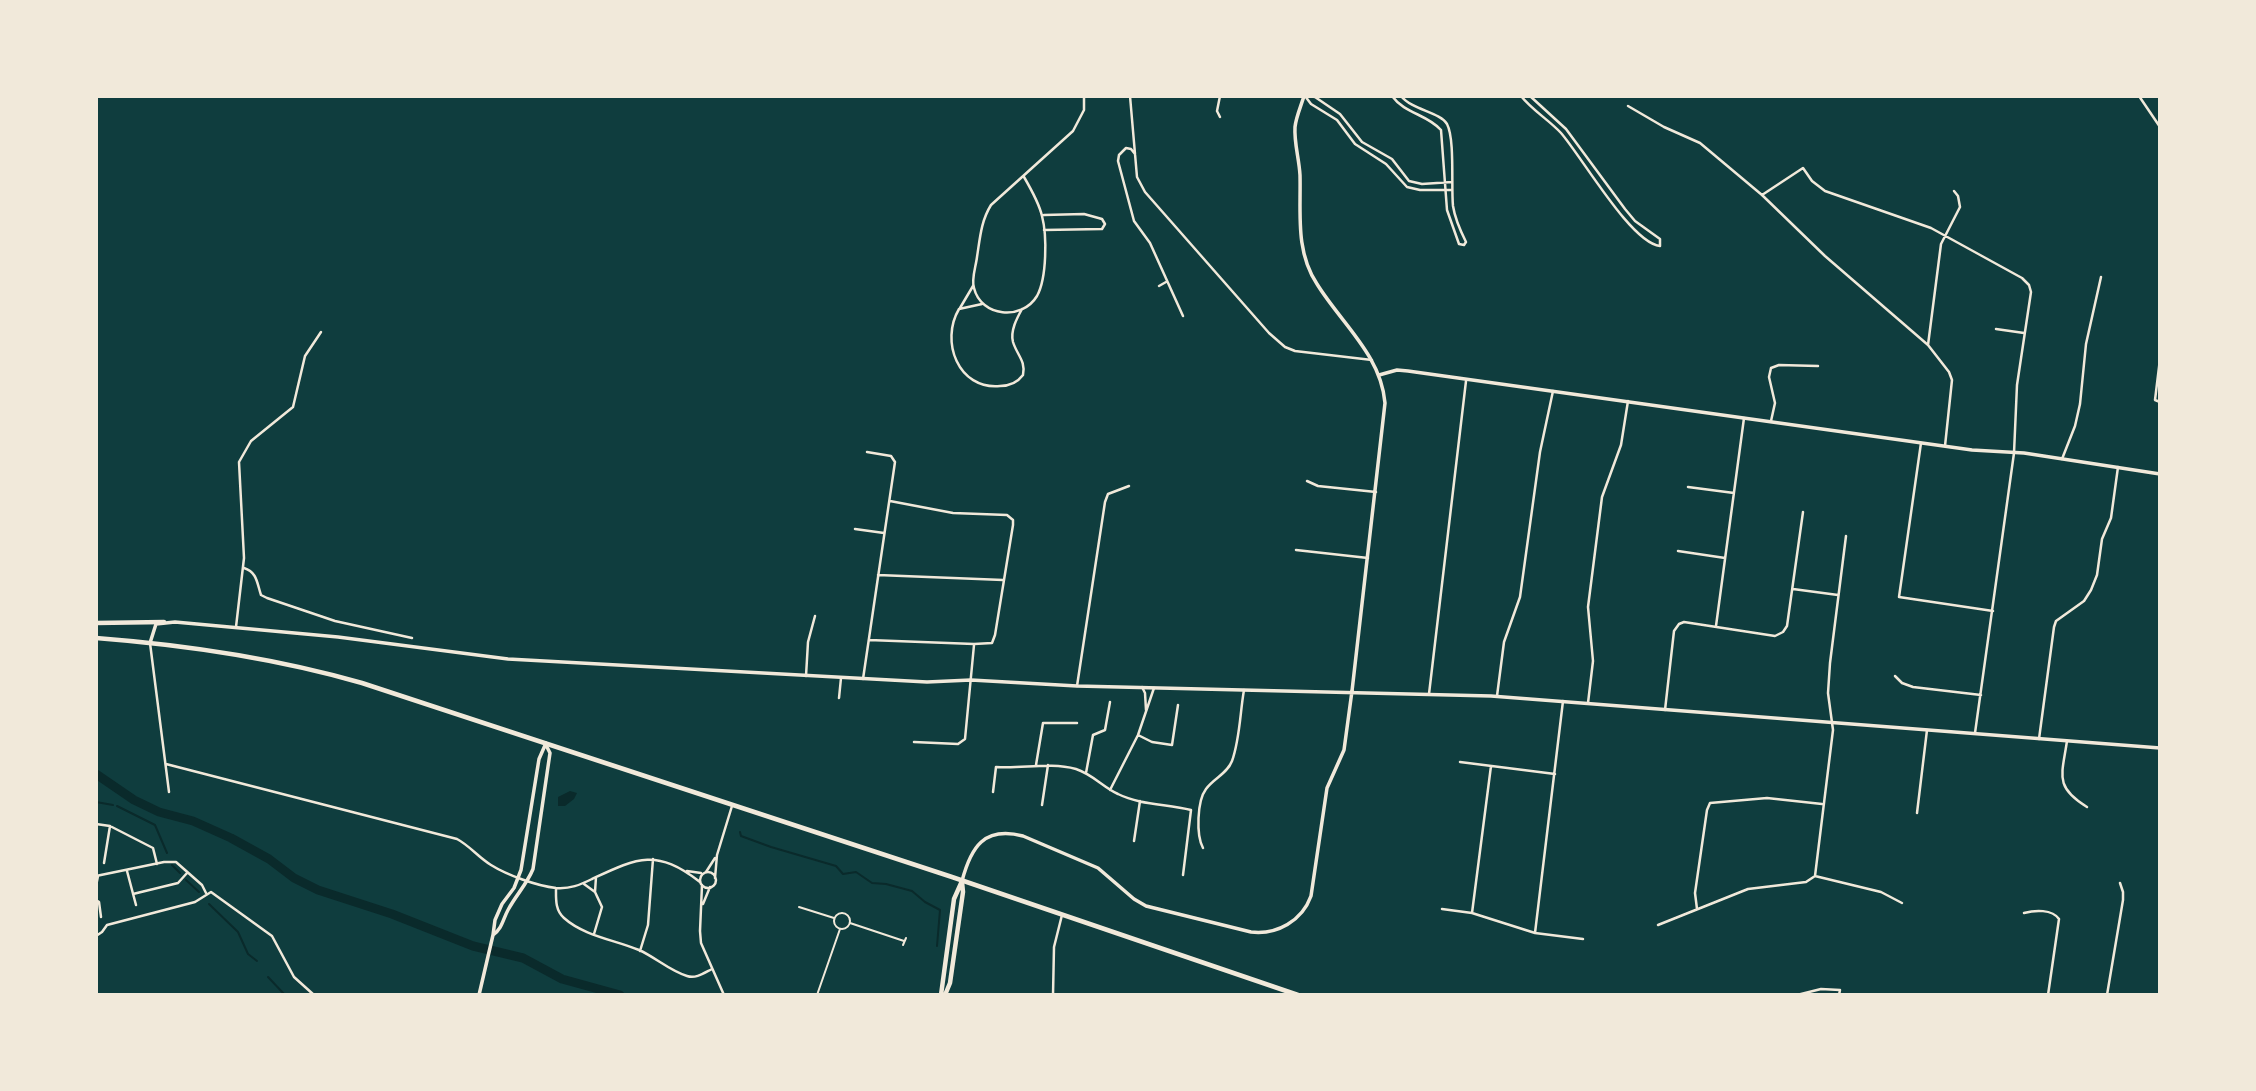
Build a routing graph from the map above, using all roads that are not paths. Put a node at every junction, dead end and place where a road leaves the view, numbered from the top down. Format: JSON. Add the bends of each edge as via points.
{"nodes":[{"id":1,"x":1084,"y":96,"type":"edge"},
{"id":2,"x":1130,"y":96,"type":"edge"},
{"id":3,"x":1220,"y":96,"type":"edge"},
{"id":4,"x":1306,"y":96,"type":"edge"},
{"id":5,"x":1392,"y":96,"type":"edge"},
{"id":6,"x":1401,"y":96,"type":"edge"},
{"id":7,"x":1521,"y":96,"type":"edge"},
{"id":8,"x":1530,"y":96,"type":"edge"},
{"id":9,"x":2139,"y":96,"type":"edge"},
{"id":10,"x":1539,"y":104,"type":"junction"},
{"id":11,"x":1628,"y":106,"type":"dead end"},
{"id":12,"x":1534,"y":109,"type":"junction"},
{"id":13,"x":1220,"y":117,"type":"dead end"},
{"id":14,"x":2160,"y":127,"type":"edge"},
{"id":15,"x":1135,"y":154,"type":"junction"},
{"id":16,"x":1024,"y":177,"type":"junction"},
{"id":17,"x":1452,"y":182,"type":"junction"},
{"id":18,"x":1445,"y":183,"type":"junction"},
{"id":19,"x":1445,"y":190,"type":"junction"},
{"id":20,"x":1452,"y":190,"type":"junction"},
{"id":21,"x":1954,"y":191,"type":"dead end"},
{"id":22,"x":1762,"y":195,"type":"junction"},
{"id":23,"x":1042,"y":215,"type":"junction"},
{"id":24,"x":1044,"y":230,"type":"junction"},
{"id":25,"x":1945,"y":236,"type":"junction"},
{"id":26,"x":2101,"y":277,"type":"dead end"},
{"id":27,"x":1167,"y":282,"type":"junction"},
{"id":28,"x":973,"y":286,"type":"junction"},
{"id":29,"x":1159,"y":286,"type":"dead end"},
{"id":30,"x":982,"y":304,"type":"junction"},
{"id":31,"x":959,"y":309,"type":"junction"},
{"id":32,"x":1022,"y":309,"type":"junction"},
{"id":33,"x":1183,"y":316,"type":"dead end"},
{"id":34,"x":1996,"y":329,"type":"dead end"},
{"id":35,"x":321,"y":332,"type":"dead end"},
{"id":36,"x":2024,"y":334,"type":"junction"},
{"id":37,"x":1928,"y":345,"type":"junction"},
{"id":38,"x":2160,"y":359,"type":"edge"},
{"id":39,"x":1372,"y":360,"type":"junction"},
{"id":40,"x":1818,"y":366,"type":"dead end"},
{"id":41,"x":1379,"y":375,"type":"junction"},
{"id":42,"x":1466,"y":379,"type":"junction"},
{"id":43,"x":1553,"y":391,"type":"junction"},
{"id":44,"x":1628,"y":401,"type":"junction"},
{"id":45,"x":2160,"y":402,"type":"edge"},
{"id":46,"x":1744,"y":418,"type":"junction"},
{"id":47,"x":1771,"y":421,"type":"junction"},
{"id":48,"x":1921,"y":443,"type":"junction"},
{"id":49,"x":1945,"y":446,"type":"junction"},
{"id":50,"x":867,"y":452,"type":"dead end"},
{"id":51,"x":2014,"y":453,"type":"junction"},
{"id":52,"x":2062,"y":459,"type":"junction"},
{"id":53,"x":2118,"y":467,"type":"junction"},
{"id":54,"x":2160,"y":474,"type":"edge"},
{"id":55,"x":1307,"y":481,"type":"dead end"},
{"id":56,"x":1129,"y":486,"type":"dead end"},
{"id":57,"x":1688,"y":486,"type":"dead end"},
{"id":58,"x":1376,"y":492,"type":"junction"},
{"id":59,"x":1734,"y":493,"type":"junction"},
{"id":60,"x":890,"y":501,"type":"junction"},
{"id":61,"x":1802,"y":512,"type":"dead end"},
{"id":62,"x":855,"y":528,"type":"dead end"},
{"id":63,"x":884,"y":533,"type":"junction"},
{"id":64,"x":1846,"y":536,"type":"dead end"},
{"id":65,"x":1296,"y":550,"type":"dead end"},
{"id":66,"x":1678,"y":551,"type":"dead end"},
{"id":67,"x":1368,"y":558,"type":"junction"},
{"id":68,"x":1725,"y":558,"type":"junction"},
{"id":69,"x":242,"y":567,"type":"junction"},
{"id":70,"x":878,"y":575,"type":"junction"},
{"id":71,"x":1003,"y":580,"type":"junction"},
{"id":72,"x":1793,"y":589,"type":"junction"},
{"id":73,"x":1838,"y":595,"type":"junction"},
{"id":74,"x":1993,"y":611,"type":"junction"},
{"id":75,"x":815,"y":616,"type":"dead end"},
{"id":76,"x":164,"y":622,"type":"junction"},
{"id":77,"x":96,"y":623,"type":"edge"},
{"id":78,"x":1716,"y":626,"type":"junction"},
{"id":79,"x":236,"y":627,"type":"junction"},
{"id":80,"x":96,"y":638,"type":"edge"},
{"id":81,"x":412,"y":638,"type":"dead end"},
{"id":82,"x":869,"y":640,"type":"junction"},
{"id":83,"x":150,"y":643,"type":"junction"},
{"id":84,"x":974,"y":644,"type":"junction"},
{"id":85,"x":806,"y":676,"type":"junction"},
{"id":86,"x":1895,"y":676,"type":"dead end"},
{"id":87,"x":841,"y":678,"type":"junction"},
{"id":88,"x":863,"y":679,"type":"junction"},
{"id":89,"x":971,"y":680,"type":"junction"},
{"id":90,"x":1077,"y":686,"type":"junction"},
{"id":91,"x":1142,"y":687,"type":"junction"},
{"id":92,"x":1154,"y":687,"type":"junction"},
{"id":93,"x":1244,"y":690,"type":"junction"},
{"id":94,"x":1352,"y":691,"type":"junction"},
{"id":95,"x":1429,"y":694,"type":"junction"},
{"id":96,"x":1981,"y":695,"type":"junction"},
{"id":97,"x":1497,"y":696,"type":"junction"},
{"id":98,"x":839,"y":698,"type":"dead end"},
{"id":99,"x":1563,"y":701,"type":"junction"},
{"id":100,"x":1110,"y":702,"type":"dead end"},
{"id":101,"x":1588,"y":703,"type":"junction"},
{"id":102,"x":1178,"y":705,"type":"dead end"},
{"id":103,"x":1146,"y":710,"type":"junction"},
{"id":104,"x":1665,"y":710,"type":"junction"},
{"id":105,"x":1077,"y":723,"type":"dead end"},
{"id":106,"x":1831,"y":723,"type":"junction"},
{"id":107,"x":1927,"y":730,"type":"junction"},
{"id":108,"x":1975,"y":734,"type":"junction"},
{"id":109,"x":1139,"y":735,"type":"junction"},
{"id":110,"x":2039,"y":739,"type":"junction"},
{"id":111,"x":2067,"y":741,"type":"junction"},
{"id":112,"x":914,"y":742,"type":"dead end"},
{"id":113,"x":546,"y":744,"type":"junction"},
{"id":114,"x":2160,"y":748,"type":"edge"},
{"id":115,"x":1460,"y":762,"type":"dead end"},
{"id":116,"x":166,"y":764,"type":"junction"},
{"id":117,"x":1036,"y":765,"type":"junction"},
{"id":118,"x":1048,"y":765,"type":"junction"},
{"id":119,"x":1491,"y":766,"type":"junction"},
{"id":120,"x":1086,"y":774,"type":"junction"},
{"id":121,"x":1555,"y":774,"type":"junction"},
{"id":122,"x":1110,"y":790,"type":"junction"},
{"id":123,"x":169,"y":792,"type":"dead end"},
{"id":124,"x":993,"y":792,"type":"dead end"},
{"id":125,"x":1140,"y":801,"type":"junction"},
{"id":126,"x":1823,"y":804,"type":"junction"},
{"id":127,"x":1042,"y":805,"type":"dead end"},
{"id":128,"x":732,"y":806,"type":"junction"},
{"id":129,"x":2087,"y":807,"type":"dead end"},
{"id":130,"x":1917,"y":813,"type":"dead end"},
{"id":131,"x":96,"y":824,"type":"edge"},
{"id":132,"x":110,"y":826,"type":"junction"},
{"id":133,"x":1134,"y":841,"type":"dead end"},
{"id":134,"x":1203,"y":848,"type":"dead end"},
{"id":135,"x":717,"y":855,"type":"junction"},
{"id":136,"x":653,"y":859,"type":"junction"},
{"id":137,"x":104,"y":863,"type":"dead end"},
{"id":138,"x":157,"y":864,"type":"junction"},
{"id":139,"x":127,"y":871,"type":"junction"},
{"id":140,"x":684,"y":871,"type":"junction"},
{"id":141,"x":187,"y":873,"type":"junction"},
{"id":142,"x":705,"y":873,"type":"junction"},
{"id":143,"x":1183,"y":874,"type":"dead end"},
{"id":144,"x":97,"y":876,"type":"edge"},
{"id":145,"x":1815,"y":876,"type":"junction"},
{"id":146,"x":596,"y":877,"type":"junction"},
{"id":147,"x":523,"y":878,"type":"junction"},
{"id":148,"x":715,"y":878,"type":"junction"},
{"id":149,"x":962,"y":881,"type":"junction"},
{"id":150,"x":583,"y":883,"type":"junction"},
{"id":151,"x":701,"y":883,"type":"junction"},
{"id":152,"x":2120,"y":883,"type":"dead end"},
{"id":153,"x":96,"y":886,"type":"edge"},
{"id":154,"x":710,"y":887,"type":"junction"},
{"id":155,"x":556,"y":888,"type":"junction"},
{"id":156,"x":595,"y":892,"type":"junction"},
{"id":157,"x":208,"y":893,"type":"junction"},
{"id":158,"x":133,"y":894,"type":"junction"},
{"id":159,"x":96,"y":900,"type":"edge"},
{"id":160,"x":1902,"y":903,"type":"dead end"},
{"id":161,"x":136,"y":905,"type":"dead end"},
{"id":162,"x":701,"y":907,"type":"junction"},
{"id":163,"x":799,"y":907,"type":"dead end"},
{"id":164,"x":1442,"y":909,"type":"dead end"},
{"id":165,"x":1697,"y":909,"type":"junction"},
{"id":166,"x":1472,"y":913,"type":"junction"},
{"id":167,"x":2024,"y":913,"type":"dead end"},
{"id":168,"x":1062,"y":915,"type":"junction"},
{"id":169,"x":101,"y":917,"type":"dead end"},
{"id":170,"x":834,"y":918,"type":"junction"},
{"id":171,"x":850,"y":923,"type":"junction"},
{"id":172,"x":1658,"y":925,"type":"dead end"},
{"id":173,"x":840,"y":929,"type":"junction"},
{"id":174,"x":1535,"y":933,"type":"junction"},
{"id":175,"x":594,"y":934,"type":"junction"},
{"id":176,"x":494,"y":935,"type":"junction"},
{"id":177,"x":96,"y":936,"type":"edge"},
{"id":178,"x":1583,"y":939,"type":"dead end"},
{"id":179,"x":903,"y":945,"type":"dead end"},
{"id":180,"x":640,"y":951,"type":"junction"},
{"id":181,"x":712,"y":969,"type":"junction"},
{"id":182,"x":314,"y":995,"type":"edge"},
{"id":183,"x":478,"y":995,"type":"edge"},
{"id":184,"x":724,"y":995,"type":"edge"},
{"id":185,"x":817,"y":995,"type":"edge"},
{"id":186,"x":943,"y":995,"type":"edge"},
{"id":187,"x":1053,"y":995,"type":"edge"},
{"id":188,"x":1298,"y":995,"type":"edge"},
{"id":189,"x":1797,"y":995,"type":"edge"},
{"id":190,"x":1839,"y":995,"type":"edge"},
{"id":191,"x":2048,"y":995,"type":"edge"},
{"id":192,"x":2107,"y":995,"type":"edge"}],
"edges":[{"from":1,"to":16,"type":"street","via":[[1082,116],[1073,131]]},
{"from":2,"to":15,"type":"street"},
{"from":3,"to":13,"type":"street"},
{"from":4,"to":18,"type":"street","via":[[1340,114],[1362,142],[1392,159],[1409,181]]},
{"from":4,"to":19,"type":"street","via":[[1336,120],[1354,144],[1392,169],[1407,187]]},
{"from":4,"to":39,"type":"main road","via":[[1294,142],[1305,260],[1315,282]]},
{"from":5,"to":18,"type":"street","via":[[1406,110],[1441,130]]},
{"from":6,"to":17,"type":"street","via":[[1447,124]]},
{"from":7,"to":12,"type":"street"},
{"from":8,"to":10,"type":"street"},
{"from":9,"to":14,"type":"street"},
{"from":10,"to":12,"type":"street"},
{"from":10,"to":12,"type":"street","via":[[1566,129],[1635,221],[1660,239],[1660,246],[1631,227],[1562,135]]},
{"from":11,"to":22,"type":"street","via":[[1700,142]]},
{"from":15,"to":27,"type":"street","via":[[1126,148],[1119,155],[1121,176],[1134,221],[1150,243]]},
{"from":15,"to":39,"type":"street","via":[[1137,177],[1145,192],[1280,343],[1295,351]]},
{"from":16,"to":23,"type":"street"},
{"from":16,"to":28,"type":"street","via":[[991,205],[983,221]]},
{"from":17,"to":18,"type":"street"},
{"from":17,"to":20,"type":"street"},
{"from":18,"to":19,"type":"street"},
{"from":19,"to":20,"type":"street"},
{"from":19,"to":20,"type":"street","via":[[1450,224],[1463,246],[1466,242]]},
{"from":21,"to":25,"type":"street","via":[[1960,207]]},
{"from":22,"to":25,"type":"street","via":[[1803,168],[1825,191]]},
{"from":22,"to":37,"type":"street"},
{"from":23,"to":24,"type":"street"},
{"from":23,"to":24,"type":"street","via":[[1092,215],[1105,223],[1102,229]]},
{"from":24,"to":32,"type":"street","via":[[1041,284],[1034,300]]},
{"from":25,"to":36,"type":"street","via":[[2022,278],[2031,289]]},
{"from":25,"to":37,"type":"street"},
{"from":26,"to":52,"type":"street","via":[[2086,344],[2076,426]]},
{"from":27,"to":29,"type":"street"},
{"from":27,"to":33,"type":"street"},
{"from":28,"to":30,"type":"street"},
{"from":28,"to":31,"type":"street"},
{"from":30,"to":31,"type":"street"},
{"from":30,"to":32,"type":"street","via":[[1000,313]]},
{"from":31,"to":32,"type":"street","via":[[950,331],[951,345],[966,376],[992,387],[1015,383],[1023,375],[1024,364],[1012,336]]},
{"from":34,"to":36,"type":"street"},
{"from":35,"to":69,"type":"street","via":[[305,356],[293,407],[251,441],[239,462]]},
{"from":36,"to":51,"type":"street"},
{"from":37,"to":49,"type":"street","via":[[1952,380]]},
{"from":38,"to":45,"type":"street","via":[[2155,400]]},
{"from":39,"to":41,"type":"main road"},
{"from":40,"to":47,"type":"street","via":[[1771,368]]},
{"from":41,"to":42,"type":"main road","via":[[1402,370]]},
{"from":41,"to":58,"type":"main road","via":[[1385,409]]},
{"from":42,"to":43,"type":"main road"},
{"from":42,"to":95,"type":"street"},
{"from":43,"to":44,"type":"main road"},
{"from":43,"to":97,"type":"street","via":[[1520,597],[1504,642]]},
{"from":44,"to":46,"type":"main road"},
{"from":44,"to":101,"type":"street","via":[[1621,445],[1602,497],[1588,607],[1593,662]]},
{"from":46,"to":47,"type":"main road"},
{"from":46,"to":59,"type":"street"},
{"from":47,"to":48,"type":"main road"},
{"from":48,"to":49,"type":"main road"},
{"from":48,"to":74,"type":"street","via":[[1899,597]]},
{"from":49,"to":51,"type":"main road"},
{"from":50,"to":60,"type":"street","via":[[891,456],[895,462]]},
{"from":51,"to":52,"type":"main road"},
{"from":51,"to":74,"type":"street"},
{"from":52,"to":53,"type":"main road"},
{"from":53,"to":54,"type":"main road"},
{"from":53,"to":110,"type":"street","via":[[2097,575],[2084,601],[2054,627]]},
{"from":55,"to":58,"type":"street"},
{"from":56,"to":90,"type":"street","via":[[1108,494],[1105,502]]},
{"from":57,"to":59,"type":"street"},
{"from":58,"to":67,"type":"main road"},
{"from":59,"to":68,"type":"street"},
{"from":60,"to":63,"type":"street"},
{"from":60,"to":71,"type":"street","via":[[953,513],[1010,517],[1013,525]]},
{"from":61,"to":72,"type":"street"},
{"from":62,"to":63,"type":"street"},
{"from":63,"to":70,"type":"street"},
{"from":64,"to":73,"type":"street"},
{"from":65,"to":67,"type":"street"},
{"from":66,"to":68,"type":"street"},
{"from":67,"to":94,"type":"main road"},
{"from":68,"to":78,"type":"street"},
{"from":69,"to":79,"type":"street"},
{"from":69,"to":81,"type":"street","via":[[255,575],[261,595],[267,598],[335,621]]},
{"from":70,"to":71,"type":"street"},
{"from":70,"to":82,"type":"street"},
{"from":71,"to":84,"type":"street","via":[[992,643]]},
{"from":72,"to":73,"type":"street"},
{"from":72,"to":78,"type":"street","via":[[1787,626],[1775,636]]},
{"from":73,"to":106,"type":"street","via":[[1828,678]]},
{"from":74,"to":96,"type":"street"},
{"from":75,"to":85,"type":"street"},
{"from":76,"to":77,"type":"main road"},
{"from":76,"to":79,"type":"main road"},
{"from":76,"to":83,"type":"main road","via":[[153,627]]},
{"from":78,"to":104,"type":"street","via":[[1684,622],[1676,626]]},
{"from":79,"to":85,"type":"main road","via":[[491,657]]},
{"from":80,"to":83,"type":"main road"},
{"from":82,"to":84,"type":"street"},
{"from":82,"to":88,"type":"street"},
{"from":83,"to":113,"type":"main road","via":[[246,656],[329,674]]},
{"from":83,"to":116,"type":"street"},
{"from":84,"to":89,"type":"street"},
{"from":85,"to":87,"type":"main road"},
{"from":86,"to":96,"type":"street","via":[[1913,687]]},
{"from":87,"to":88,"type":"main road"},
{"from":87,"to":98,"type":"street"},
{"from":88,"to":89,"type":"main road"},
{"from":89,"to":90,"type":"main road"},
{"from":89,"to":112,"type":"street","via":[[965,739],[958,744]]},
{"from":90,"to":91,"type":"main road"},
{"from":91,"to":92,"type":"main road"},
{"from":91,"to":103,"type":"street"},
{"from":92,"to":93,"type":"main road"},
{"from":92,"to":103,"type":"street"},
{"from":93,"to":94,"type":"main road"},
{"from":93,"to":134,"type":"street","via":[[1233,759],[1203,796],[1198,828]]},
{"from":94,"to":95,"type":"main road"},
{"from":94,"to":149,"type":"main road","via":[[1346,744],[1327,788],[1311,896],[1304,911],[1278,930],[1257,932],[1152,909],[1098,868],[1010,833],[992,835],[979,843]]},
{"from":95,"to":97,"type":"main road"},
{"from":96,"to":108,"type":"street"},
{"from":97,"to":99,"type":"main road"},
{"from":99,"to":101,"type":"main road"},
{"from":99,"to":121,"type":"street"},
{"from":100,"to":120,"type":"street","via":[[1105,730],[1093,735]]},
{"from":101,"to":104,"type":"main road"},
{"from":102,"to":109,"type":"street","via":[[1172,745]]},
{"from":103,"to":109,"type":"street"},
{"from":104,"to":106,"type":"main road"},
{"from":105,"to":117,"type":"street","via":[[1043,723]]},
{"from":106,"to":107,"type":"main road"},
{"from":106,"to":126,"type":"street"},
{"from":107,"to":108,"type":"main road"},
{"from":107,"to":130,"type":"street"},
{"from":108,"to":110,"type":"main road"},
{"from":109,"to":122,"type":"street"},
{"from":110,"to":111,"type":"main road"},
{"from":111,"to":114,"type":"main road"},
{"from":111,"to":129,"type":"street","via":[[2063,783],[2066,792]]},
{"from":113,"to":128,"type":"main road"},
{"from":113,"to":147,"type":"main road","via":[[539,759]]},
{"from":113,"to":147,"type":"main road","via":[[550,753],[536,853]]},
{"from":115,"to":119,"type":"street"},
{"from":116,"to":123,"type":"street"},
{"from":116,"to":147,"type":"street","via":[[457,839],[489,864]]},
{"from":117,"to":118,"type":"street"},
{"from":117,"to":124,"type":"street","via":[[996,766]]},
{"from":118,"to":120,"type":"street"},
{"from":118,"to":127,"type":"street"},
{"from":119,"to":121,"type":"street"},
{"from":119,"to":166,"type":"street"},
{"from":120,"to":122,"type":"street"},
{"from":121,"to":174,"type":"street"},
{"from":122,"to":125,"type":"street"},
{"from":125,"to":133,"type":"street"},
{"from":125,"to":143,"type":"street","via":[[1192,811]]},
{"from":126,"to":145,"type":"street"},
{"from":126,"to":165,"type":"street","via":[[1767,798],[1710,803],[1695,893]]},
{"from":128,"to":135,"type":"street"},
{"from":128,"to":149,"type":"main road"},
{"from":131,"to":132,"type":"street"},
{"from":132,"to":137,"type":"street"},
{"from":132,"to":138,"type":"street","via":[[153,848]]},
{"from":135,"to":142,"type":"street"},
{"from":135,"to":148,"type":"street"},
{"from":136,"to":140,"type":"street"},
{"from":136,"to":146,"type":"street","via":[[633,860]]},
{"from":136,"to":180,"type":"street","via":[[648,925]]},
{"from":138,"to":139,"type":"street"},
{"from":138,"to":141,"type":"street","via":[[176,862]]},
{"from":139,"to":144,"type":"street"},
{"from":139,"to":158,"type":"street"},
{"from":140,"to":142,"type":"street"},
{"from":140,"to":151,"type":"street"},
{"from":141,"to":157,"type":"street"},
{"from":141,"to":158,"type":"street","via":[[178,883]]},
{"from":142,"to":148,"type":"street"},
{"from":142,"to":151,"type":"street"},
{"from":144,"to":153,"type":"street"},
{"from":145,"to":160,"type":"street","via":[[1881,891]]},
{"from":145,"to":165,"type":"street","via":[[1748,889]]},
{"from":146,"to":150,"type":"street"},
{"from":146,"to":156,"type":"street"},
{"from":147,"to":155,"type":"street"},
{"from":147,"to":176,"type":"main road"},
{"from":147,"to":176,"type":"main road","via":[[498,912]]},
{"from":148,"to":154,"type":"street"},
{"from":149,"to":168,"type":"main road"},
{"from":149,"to":186,"type":"main road","via":[[954,898]]},
{"from":150,"to":155,"type":"street"},
{"from":150,"to":156,"type":"street"},
{"from":151,"to":154,"type":"street"},
{"from":151,"to":162,"type":"street"},
{"from":152,"to":192,"type":"street","via":[[2123,900]]},
{"from":154,"to":162,"type":"street"},
{"from":155,"to":175,"type":"street","via":[[555,902],[564,918]]},
{"from":156,"to":175,"type":"street","via":[[602,907]]},
{"from":157,"to":177,"type":"street","via":[[195,902],[107,925]]},
{"from":157,"to":182,"type":"street","via":[[272,936],[294,978]]},
{"from":158,"to":161,"type":"street"},
{"from":159,"to":169,"type":"street"},
{"from":162,"to":181,"type":"street","via":[[701,943]]},
{"from":163,"to":170,"type":"street"},
{"from":164,"to":166,"type":"street"},
{"from":165,"to":172,"type":"street"},
{"from":166,"to":174,"type":"street"},
{"from":167,"to":191,"type":"street","via":[[2052,912],[2057,916]]},
{"from":168,"to":187,"type":"street","via":[[1054,947]]},
{"from":168,"to":188,"type":"main road"},
{"from":170,"to":171,"type":"street","via":[[844,913]]},
{"from":170,"to":173,"type":"street"},
{"from":171,"to":173,"type":"street"},
{"from":171,"to":179,"type":"street","via":[[905,939]]},
{"from":173,"to":185,"type":"street"},
{"from":174,"to":178,"type":"street"},
{"from":175,"to":180,"type":"street"},
{"from":176,"to":183,"type":"main road"},
{"from":180,"to":181,"type":"street","via":[[686,976],[696,977]]},
{"from":181,"to":184,"type":"street"},
{"from":189,"to":190,"type":"street","via":[[1821,989],[1840,990]]}]}
